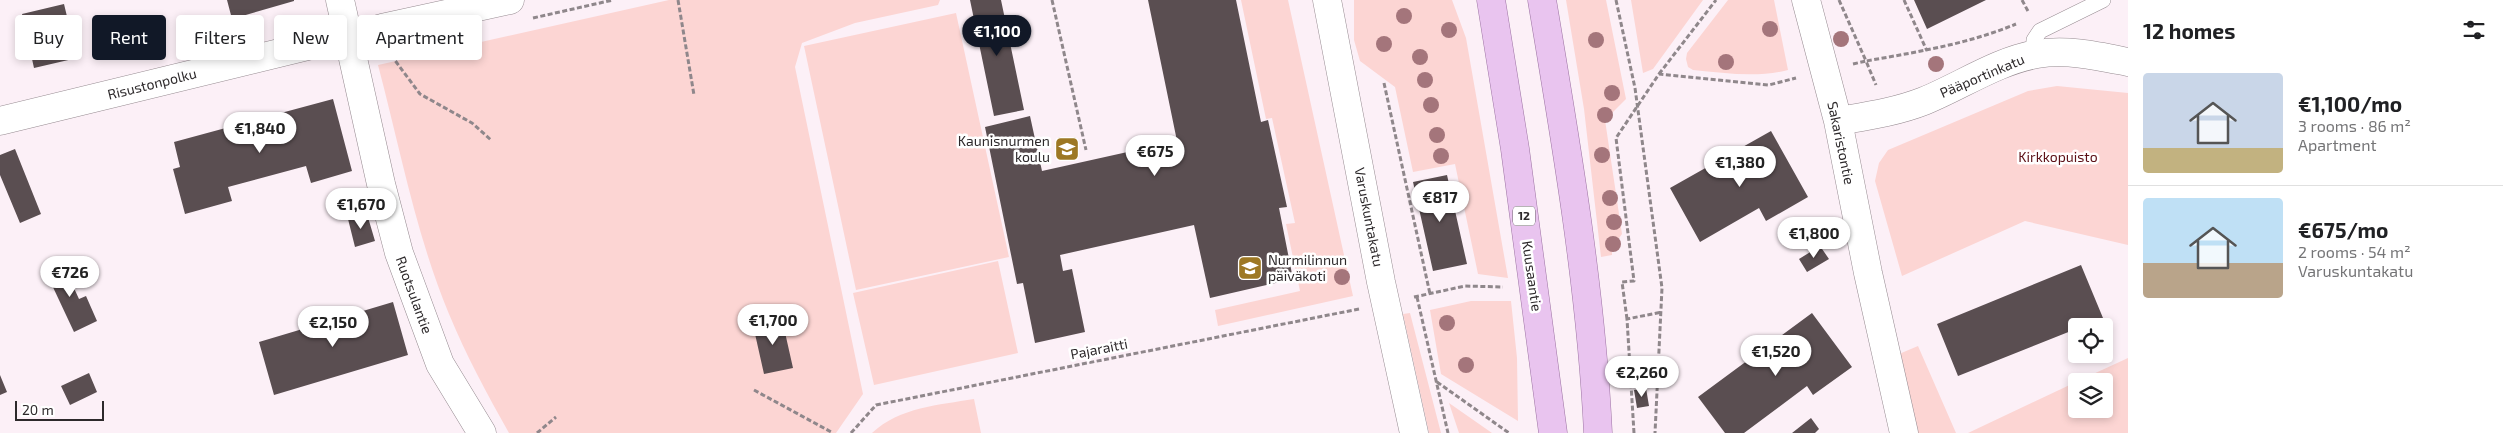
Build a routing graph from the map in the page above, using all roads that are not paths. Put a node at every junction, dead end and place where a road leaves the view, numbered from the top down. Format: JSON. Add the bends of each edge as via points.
{"nodes":[{"id":1,"x":340,"y":0,"type":"edge"},
{"id":2,"x":510,"y":0,"type":"edge"},
{"id":3,"x":1326,"y":0,"type":"edge"},
{"id":4,"x":1491,"y":0,"type":"edge"},
{"id":5,"x":1542,"y":0,"type":"edge"},
{"id":6,"x":1806,"y":0,"type":"edge"},
{"id":7,"x":2103,"y":0,"type":"edge"},
{"id":8,"x":348,"y":36,"type":"junction"},
{"id":9,"x":2033,"y":55,"type":"junction"},
{"id":10,"x":2128,"y":62,"type":"edge"},
{"id":11,"x":0,"y":121,"type":"edge"},
{"id":12,"x":1838,"y":121,"type":"junction"},
{"id":13,"x":482,"y":433,"type":"edge"},
{"id":14,"x":1414,"y":433,"type":"edge"},
{"id":15,"x":1553,"y":433,"type":"edge"},
{"id":16,"x":1598,"y":433,"type":"edge"},
{"id":17,"x":1904,"y":433,"type":"edge"}],
"edges":[{"from":1,"to":8,"type":"street","name":"Ruotsulantie"},
{"from":2,"to":8,"type":"street","name":"Risustonpolku"},
{"from":3,"to":14,"type":"street","name":"Varuskuntakatu"},
{"from":4,"to":15,"type":"main road","name":"Kuusaantie","number":"12","via":[[1515,149]]},
{"from":5,"to":16,"type":"main road","via":[[1566,146],[1588,318]]},
{"from":6,"to":12,"type":"street","name":"Sakaristontie"},
{"from":7,"to":9,"type":"lane","via":[[2040,31],[2034,40]]},
{"from":8,"to":11,"type":"street","name":"Risustonpolku"},
{"from":8,"to":13,"type":"street","name":"Ruotsulantie","via":[[399,253],[440,364]]},
{"from":9,"to":10,"type":"street","name":"Pääportinkatu","via":[[2082,53]]},
{"from":9,"to":12,"type":"street","name":"Pääportinkatu","via":[[2004,64],[1923,101],[1880,114]]},
{"from":12,"to":17,"type":"street","name":"Sakaristontie"}]}
